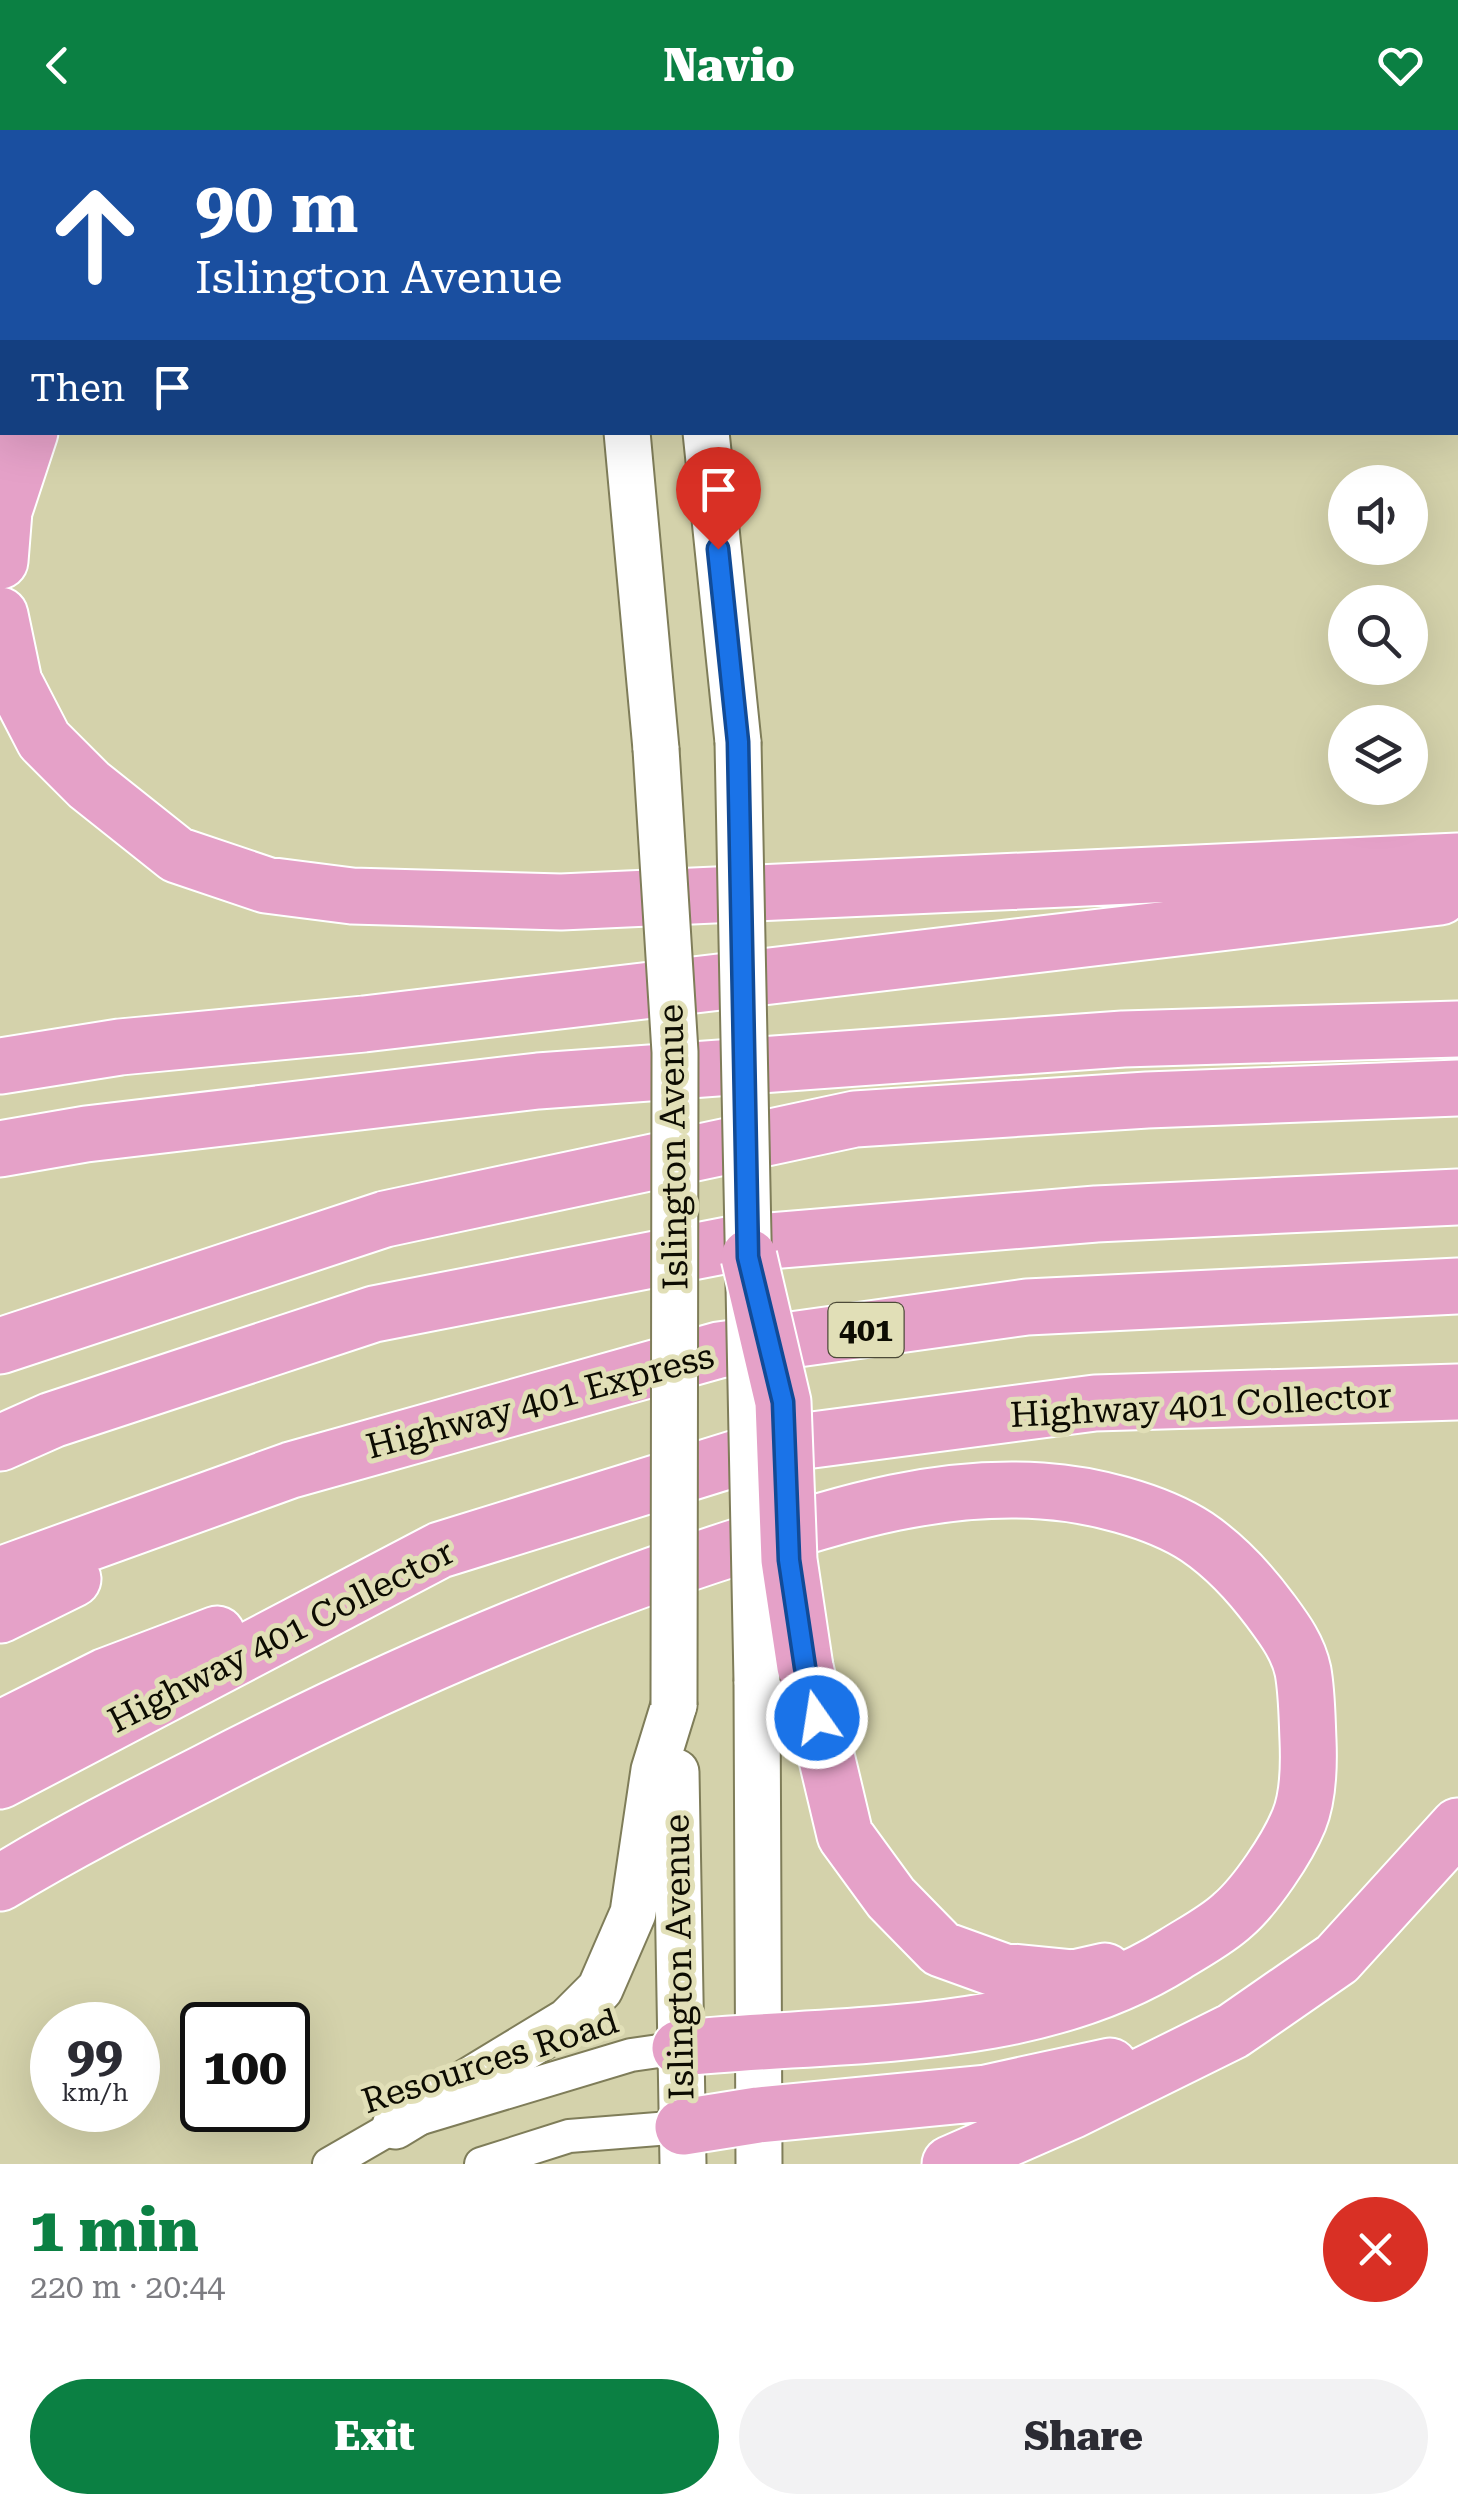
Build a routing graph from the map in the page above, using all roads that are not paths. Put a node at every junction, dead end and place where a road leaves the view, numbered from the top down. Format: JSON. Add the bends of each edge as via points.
{"nodes":[{"id":1,"x":29,"y":435,"type":"edge"},
{"id":2,"x":627,"y":435,"type":"edge"},
{"id":3,"x":706,"y":435,"type":"edge"},
{"id":4,"x":0,"y":561,"type":"edge"},
{"id":5,"x":0,"y":615,"type":"edge"},
{"id":6,"x":1458,"y":862,"type":"edge"},
{"id":7,"x":1458,"y":895,"type":"edge"},
{"id":8,"x":1458,"y":1028,"type":"edge"},
{"id":9,"x":0,"y":1066,"type":"edge"},
{"id":10,"x":1458,"y":1088,"type":"edge"},
{"id":11,"x":0,"y":1148,"type":"edge"},
{"id":12,"x":1458,"y":1198,"type":"edge"},
{"id":13,"x":748,"y":1257,"type":"joint"},
{"id":14,"x":1458,"y":1286,"type":"edge"},
{"id":15,"x":0,"y":1346,"type":"edge"},
{"id":16,"x":1458,"y":1392,"type":"edge"},
{"id":17,"x":0,"y":1444,"type":"edge"},
{"id":18,"x":290,"y":1470,"type":"junction"},
{"id":19,"x":440,"y":1550,"type":"junction"},
{"id":20,"x":0,"y":1575,"type":"edge"},
{"id":21,"x":0,"y":1616,"type":"edge"},
{"id":22,"x":781,"y":1674,"type":"junction"},
{"id":23,"x":674,"y":1705,"type":"junction"},
{"id":24,"x":0,"y":1728,"type":"edge"},
{"id":25,"x":0,"y":1782,"type":"edge"},
{"id":26,"x":1458,"y":1826,"type":"edge"},
{"id":27,"x":0,"y":1883,"type":"edge"},
{"id":28,"x":1172,"y":1956,"type":"junction"},
{"id":29,"x":1234,"y":2031,"type":"junction"},
{"id":30,"x":758,"y":2040,"type":"junction"},
{"id":31,"x":680,"y":2048,"type":"junction"},
{"id":32,"x":395,"y":2126,"type":"junction"},
{"id":33,"x":759,"y":2139,"type":"edge"},
{"id":34,"x":683,"y":2146,"type":"edge"},
{"id":35,"x":329,"y":2164,"type":"edge"},
{"id":36,"x":481,"y":2164,"type":"edge"},
{"id":37,"x":950,"y":2164,"type":"edge"}],
"edges":[{"from":1,"to":4,"type":"highway","via":[[4,512]]},
{"from":2,"to":23,"type":"main road","name":"Islington Avenue","bridge":true,"via":[[675,1052]]},
{"from":3,"to":13,"type":"main road","name":"Islington Avenue","bridge":true,"via":[[738,742]]},
{"from":5,"to":6,"type":"highway","via":[[14,682],[44,740],[89,786],[177,855],[266,885],[352,896],[561,902]]},
{"from":7,"to":9,"type":"highway"},
{"from":8,"to":11,"type":"highway","via":[[1123,1039],[538,1081]]},
{"from":10,"to":15,"type":"highway","via":[[855,1119],[384,1219]]},
{"from":12,"to":17,"type":"highway","via":[[1096,1214],[733,1244],[374,1314],[52,1420]]},
{"from":13,"to":22,"type":"highway","bridge":true,"via":[[783,1402],[789,1560]]},
{"from":14,"to":18,"type":"highway","name":"Highway 401 Express","number":"401","via":[[1028,1307],[718,1350]]},
{"from":16,"to":19,"type":"highway","name":"Highway 401 Collector","via":[[1095,1403],[782,1444]]},
{"from":18,"to":20,"type":"highway","name":"Highway 401 Express","number":"401"},
{"from":18,"to":21,"type":"highway"},
{"from":19,"to":24,"type":"highway","via":[[106,1676]]},
{"from":19,"to":25,"type":"highway","name":"Highway 401 Collector"},
{"from":22,"to":28,"type":"highway","via":[[845,1835],[891,1898],[941,1949],[1002,1972],[1074,1978]]},
{"from":22,"to":30,"type":"main road"},
{"from":23,"to":31,"type":"main road","name":"Islington Avenue"},
{"from":23,"to":32,"type":"main road","via":[[654,1770],[633,1914],[600,1989],[568,2021]]},
{"from":26,"to":29,"type":"highway","via":[[1337,1958]]},
{"from":27,"to":28,"type":"highway","via":[[265,1741],[536,1618],[867,1506],[956,1492],[1045,1491],[1127,1506],[1195,1536],[1248,1582],[1290,1636],[1302,1669],[1309,1757],[1301,1816],[1234,1914]]},
{"from":28,"to":30,"type":"highway","via":[[1111,1989],[1029,2015]]},
{"from":29,"to":33,"type":"highway","via":[[1072,2075]]},
{"from":29,"to":37,"type":"highway"},
{"from":30,"to":31,"type":"highway"},
{"from":30,"to":33,"type":"main road"},
{"from":31,"to":32,"type":"street","name":"Resources Road","via":[[631,2055]]},
{"from":31,"to":34,"type":"main road","name":"Islington Avenue"},
{"from":32,"to":35,"type":"street","name":"Resources Road"},
{"from":33,"to":34,"type":"highway"},
{"from":34,"to":36,"type":"street","via":[[569,2136]]}]}
